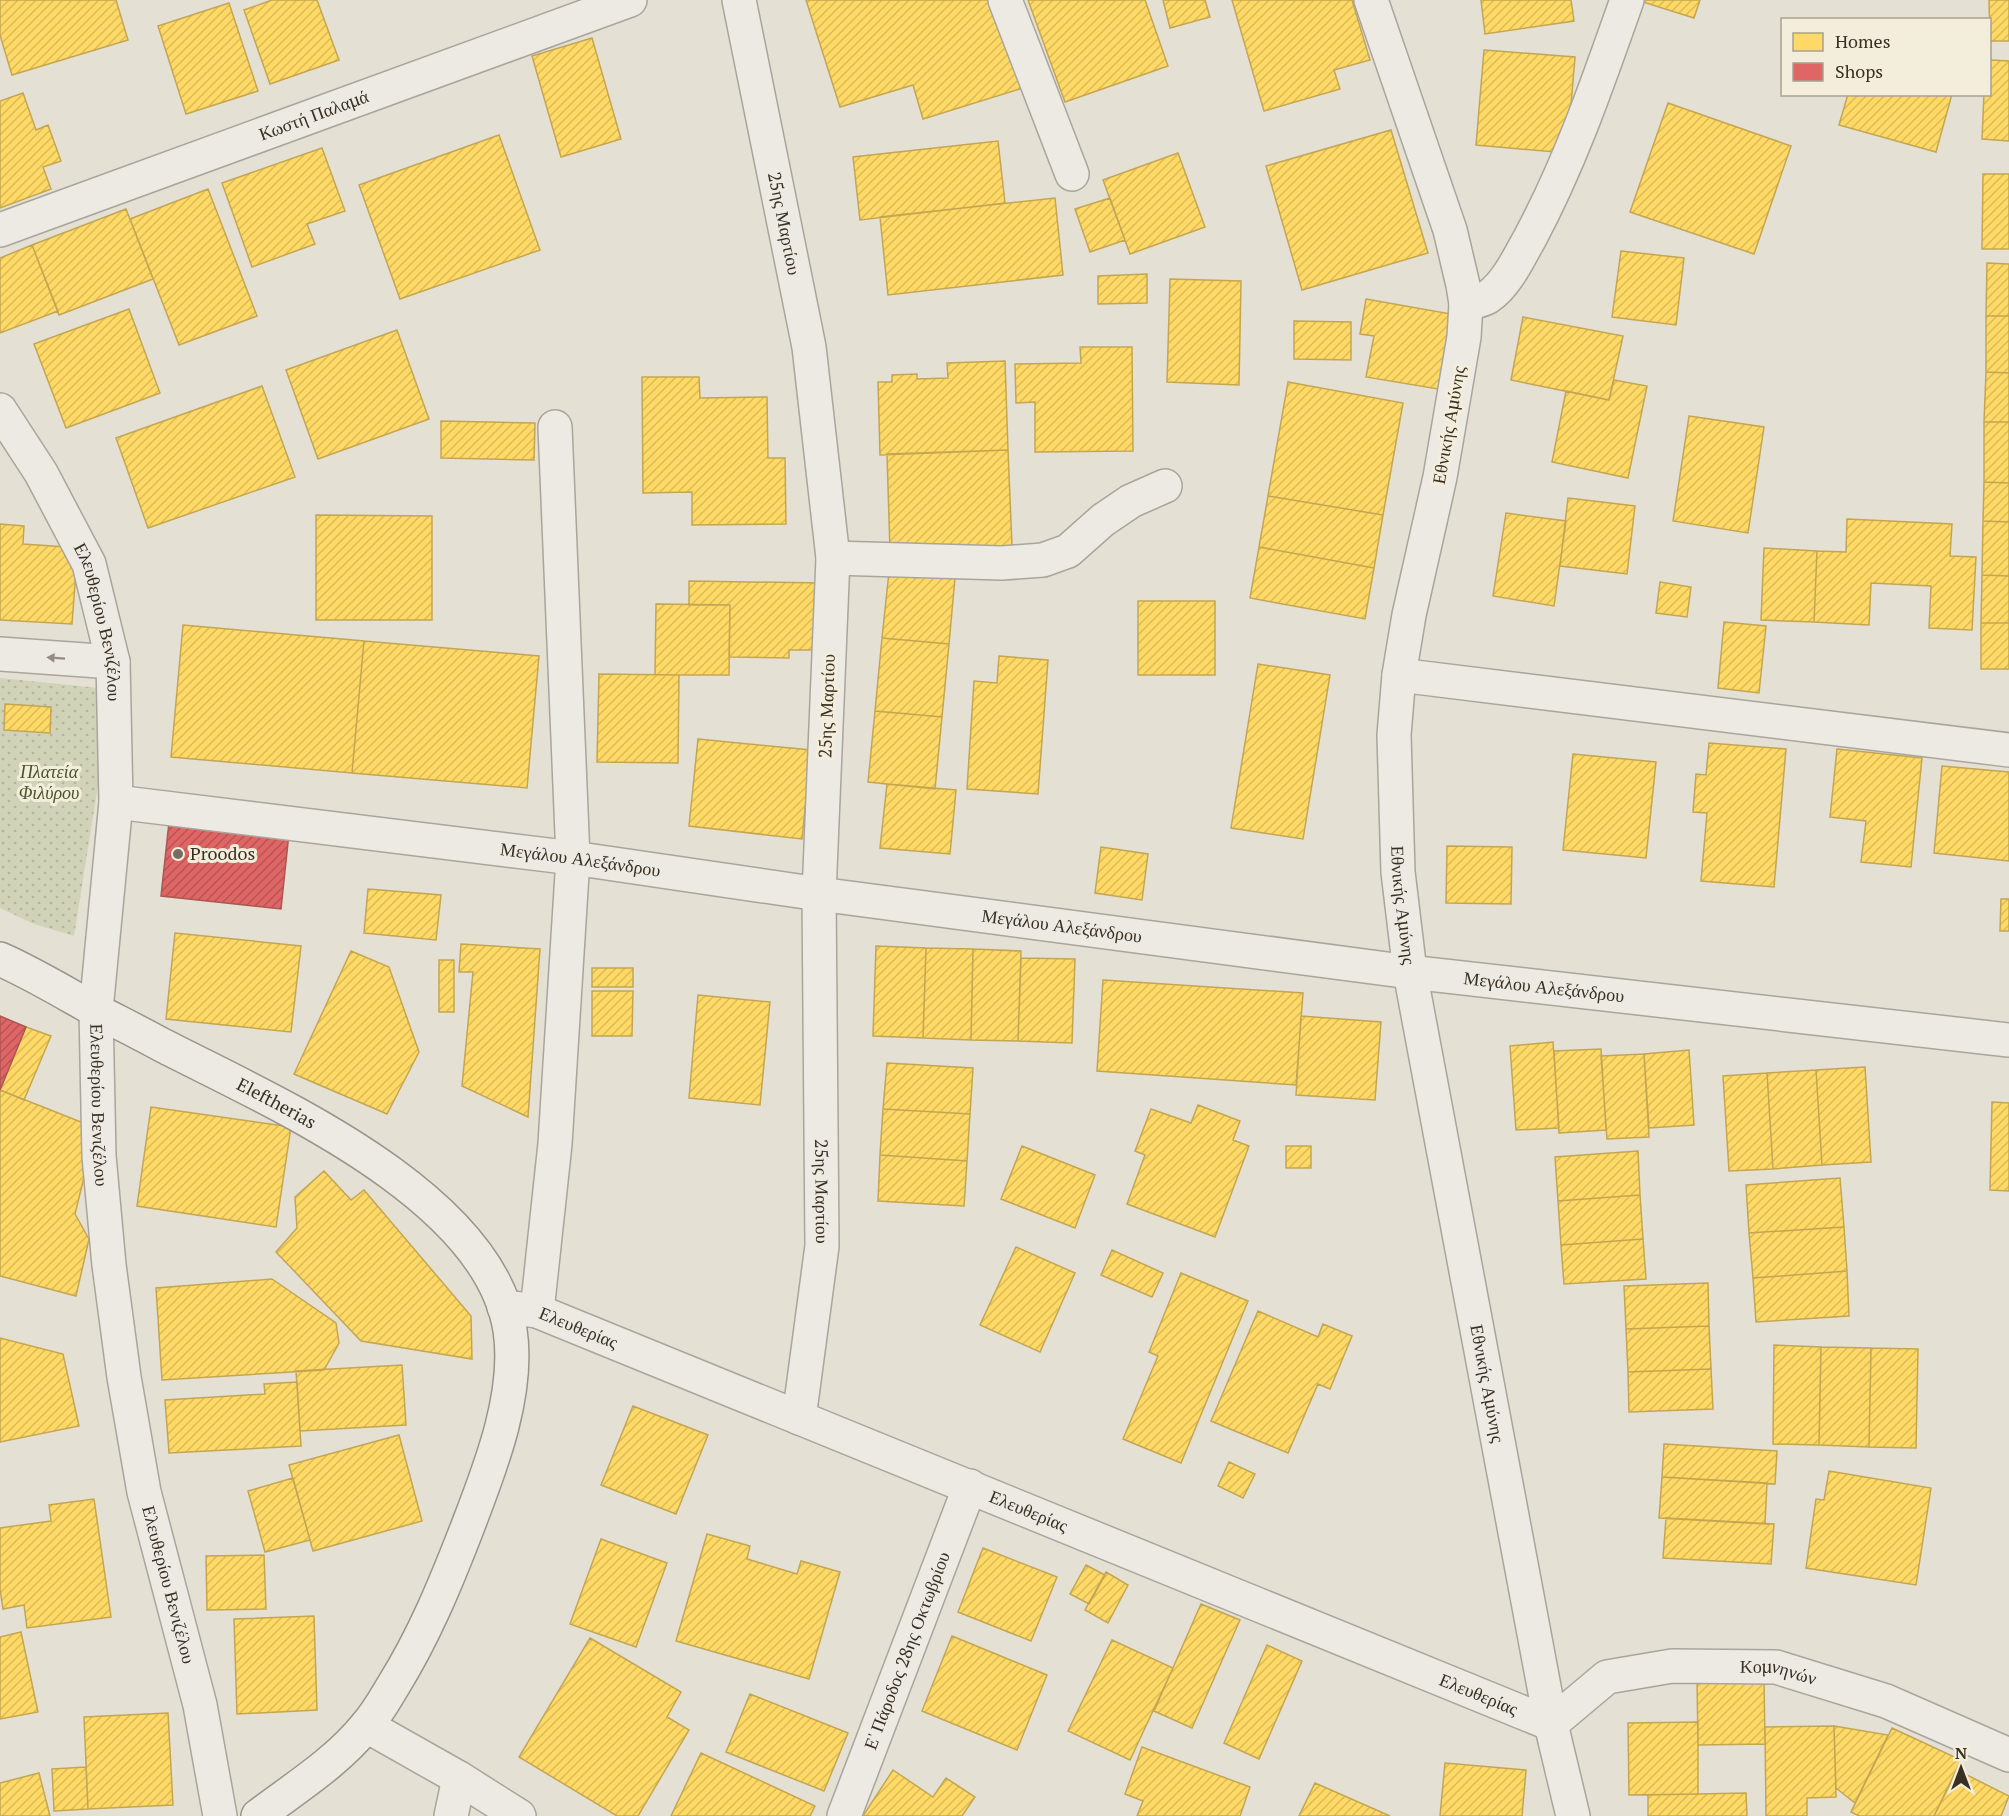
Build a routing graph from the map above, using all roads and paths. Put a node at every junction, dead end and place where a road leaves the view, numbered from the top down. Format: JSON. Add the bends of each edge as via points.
{"nodes":[{"id":1,"x":630,"y":0,"type":"edge"},
{"id":2,"x":739,"y":0,"type":"edge"},
{"id":3,"x":1005,"y":0,"type":"edge"},
{"id":4,"x":1371,"y":0,"type":"edge"},
{"id":5,"x":1627,"y":0,"type":"edge"},
{"id":6,"x":1072,"y":174,"type":"dead end"},
{"id":7,"x":0,"y":230,"type":"edge"},
{"id":8,"x":1466,"y":304,"type":"junction"},
{"id":9,"x":0,"y":410,"type":"edge"},
{"id":10,"x":555,"y":428,"type":"dead end"},
{"id":11,"x":1165,"y":486,"type":"dead end"},
{"id":12,"x":833,"y":558,"type":"junction"},
{"id":13,"x":0,"y":654,"type":"edge"},
{"id":14,"x":112,"y":662,"type":"junction"},
{"id":15,"x":1399,"y":675,"type":"junction"},
{"id":16,"x":2009,"y":750,"type":"edge"},
{"id":17,"x":116,"y":802,"type":"junction"},
{"id":18,"x":573,"y":858,"type":"junction"},
{"id":19,"x":819,"y":894,"type":"junction"},
{"id":20,"x":0,"y":959,"type":"edge"},
{"id":21,"x":1410,"y":972,"type":"junction"},
{"id":22,"x":96,"y":1010,"type":"junction"},
{"id":23,"x":2009,"y":1040,"type":"edge"},
{"id":24,"x":504,"y":1307,"type":"junction"},
{"id":25,"x":537,"y":1311,"type":"junction"},
{"id":26,"x":799,"y":1418,"type":"junction"},
{"id":27,"x":970,"y":1486,"type":"junction"},
{"id":28,"x":1551,"y":1724,"type":"junction"},
{"id":29,"x":367,"y":1726,"type":"junction"},
{"id":30,"x":2009,"y":1755,"type":"edge"},
{"id":31,"x":459,"y":1778,"type":"junction"},
{"id":32,"x":220,"y":1816,"type":"edge"},
{"id":33,"x":258,"y":1816,"type":"edge"},
{"id":34,"x":451,"y":1816,"type":"edge"},
{"id":35,"x":519,"y":1816,"type":"edge"},
{"id":36,"x":844,"y":1816,"type":"edge"},
{"id":37,"x":1573,"y":1816,"type":"edge"}],
"edges":[{"from":1,"to":7,"type":"street","name":"Κωστή Παλαμά"},
{"from":2,"to":12,"type":"street","name":"25ης Μαρτίου","via":[[808,347]]},
{"from":3,"to":6,"type":"street"},
{"from":4,"to":8,"type":"street","name":"Εθνικής Αμύνης","via":[[1449,231]]},
{"from":5,"to":8,"type":"street","via":[[1580,134],[1534,230],[1496,290]]},
{"from":8,"to":15,"type":"street","name":"Εθνικής Αμύνης","via":[[1455,399]]},
{"from":9,"to":14,"type":"street","name":"Ελευθερίου Βενιζέλου","via":[[41,473],[89,564]]},
{"from":10,"to":18,"type":"street"},
{"from":11,"to":12,"type":"street","via":[[1131,501],[1068,551],[1043,560],[1002,563]]},
{"from":12,"to":19,"type":"street","name":"25ης Μαρτίου"},
{"from":14,"to":13,"type":"street","one_way":true},
{"from":14,"to":17,"type":"street","name":"Ελευθερίου Βενιζέλου"},
{"from":15,"to":16,"type":"street"},
{"from":15,"to":21,"type":"street","name":"Εθνικής Αμύνης","via":[[1394,735],[1398,872]]},
{"from":17,"to":18,"type":"street","name":"Μεγάλου Αλεξάνδρου"},
{"from":17,"to":22,"type":"street","name":"Ελευθερίου Βενιζέλου"},
{"from":18,"to":19,"type":"street","name":"Μεγάλου Αλεξάνδρου"},
{"from":18,"to":25,"type":"street","via":[[555,1144]]},
{"from":19,"to":21,"type":"street","name":"Μεγάλου Αλεξάνδρου"},
{"from":19,"to":26,"type":"street","name":"25ης Μαρτίου","via":[[822,1246]]},
{"from":20,"to":22,"type":"street","name":"Eleftherias"},
{"from":21,"to":23,"type":"street","name":"Μεγάλου Αλεξάνδρου"},
{"from":21,"to":28,"type":"street","name":"Εθνικής Αμύνης"},
{"from":22,"to":24,"type":"street","name":"Eleftherias","via":[[331,1133],[383,1166],[469,1244],[494,1281]]},
{"from":22,"to":32,"type":"street","name":"Ελευθερίου Βενιζέλου","via":[[99,1156],[124,1377],[144,1492],[200,1705]]},
{"from":24,"to":25,"type":"street","name":"Ελευθερίας"},
{"from":24,"to":29,"type":"street","name":"Eleftherias","via":[[511,1338],[511,1383],[481,1492],[438,1603],[410,1659]]},
{"from":25,"to":26,"type":"street","name":"Ελευθερίας"},
{"from":26,"to":27,"type":"street","name":"Ελευθερίας"},
{"from":27,"to":28,"type":"street","name":"Ελευθερίας"},
{"from":27,"to":36,"type":"street","name":"Ε' Πάροδος 28ης Οκτωβρίου"},
{"from":28,"to":30,"type":"street","name":"Κομνηνών","via":[[1607,1677],[1672,1666],[1776,1667],[1886,1701]]},
{"from":28,"to":37,"type":"street","name":"Εθνικής Αμύνης"},
{"from":29,"to":31,"type":"street"},
{"from":29,"to":33,"type":"street","name":"Eleftherias"},
{"from":31,"to":34,"type":"street"},
{"from":31,"to":35,"type":"street"}]}
